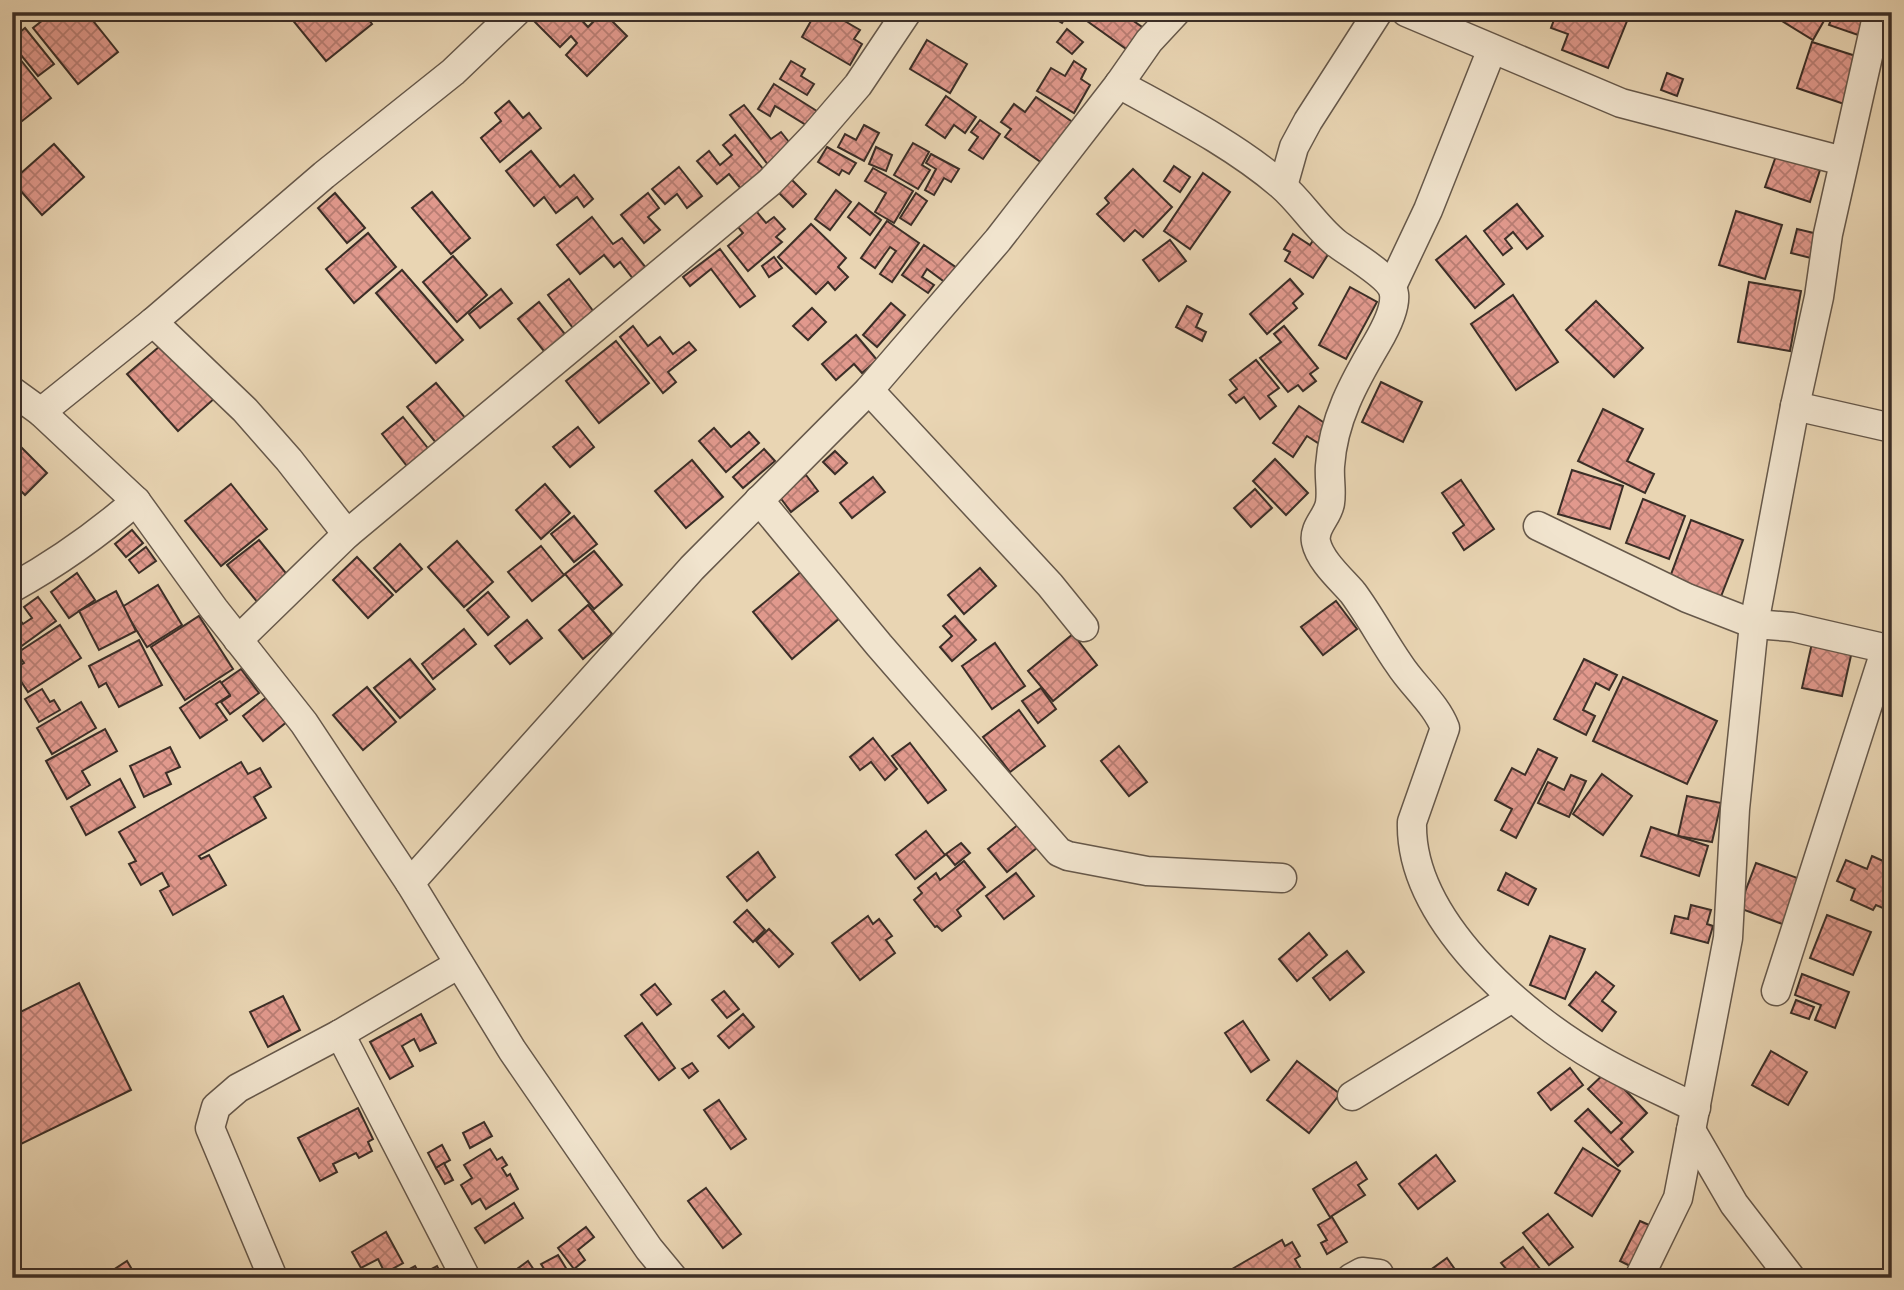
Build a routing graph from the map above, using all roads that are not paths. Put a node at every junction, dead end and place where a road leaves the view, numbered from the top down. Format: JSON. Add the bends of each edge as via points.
{"nodes":[{"id":1,"x":516,"y":12,"type":"edge"},
{"id":2,"x":907,"y":12,"type":"edge"},
{"id":3,"x":1176,"y":12,"type":"edge"},
{"id":4,"x":1378,"y":12,"type":"edge"},
{"id":5,"x":1406,"y":12,"type":"edge"},
{"id":6,"x":1878,"y":12,"type":"edge"},
{"id":7,"x":1444,"y":20,"type":"edge"},
{"id":8,"x":1492,"y":49,"type":"junction"},
{"id":9,"x":1119,"y":85,"type":"junction"},
{"id":10,"x":1843,"y":162,"type":"junction"},
{"id":11,"x":1283,"y":186,"type":"junction"},
{"id":12,"x":1392,"y":286,"type":"junction"},
{"id":13,"x":153,"y":322,"type":"junction"},
{"id":14,"x":869,"y":390,"type":"junction"},
{"id":15,"x":12,"y":391,"type":"edge"},
{"id":16,"x":1795,"y":406,"type":"junction"},
{"id":17,"x":41,"y":412,"type":"junction"},
{"id":18,"x":1892,"y":428,"type":"edge"},
{"id":19,"x":759,"y":500,"type":"junction"},
{"id":20,"x":136,"y":501,"type":"junction"},
{"id":21,"x":1538,"y":526,"type":"dead end"},
{"id":22,"x":346,"y":534,"type":"junction"},
{"id":23,"x":12,"y":588,"type":"edge"},
{"id":24,"x":1754,"y":624,"type":"junction"},
{"id":25,"x":1084,"y":627,"type":"dead end"},
{"id":26,"x":238,"y":640,"type":"junction"},
{"id":27,"x":1889,"y":649,"type":"edge"},
{"id":28,"x":1282,"y":878,"type":"dead end"},
{"id":29,"x":410,"y":883,"type":"junction"},
{"id":30,"x":459,"y":964,"type":"junction"},
{"id":31,"x":1776,"y":991,"type":"dead end"},
{"id":32,"x":1513,"y":998,"type":"junction"},
{"id":33,"x":340,"y":1034,"type":"junction"},
{"id":34,"x":1352,"y":1096,"type":"dead end"},
{"id":35,"x":1694,"y":1119,"type":"junction"},
{"id":36,"x":273,"y":1278,"type":"edge"},
{"id":37,"x":466,"y":1278,"type":"edge"},
{"id":38,"x":673,"y":1278,"type":"edge"},
{"id":39,"x":1351,"y":1278,"type":"edge"},
{"id":40,"x":1381,"y":1278,"type":"edge"},
{"id":41,"x":1639,"y":1278,"type":"edge"},
{"id":42,"x":1791,"y":1278,"type":"edge"}],
"edges":[{"from":1,"to":13,"type":"street","via":[[453,72]]},
{"from":2,"to":22,"type":"street","via":[[858,85],[770,182]]},
{"from":3,"to":9,"type":"street"},
{"from":4,"to":11,"type":"street","via":[[1308,121],[1294,147]]},
{"from":5,"to":7,"type":"street"},
{"from":6,"to":10,"type":"street"},
{"from":7,"to":8,"type":"street"},
{"from":8,"to":10,"type":"street","via":[[1621,103]]},
{"from":8,"to":12,"type":"street","via":[[1428,210]]},
{"from":9,"to":11,"type":"street","via":[[1224,144]]},
{"from":9,"to":14,"type":"street","via":[[998,240]]},
{"from":10,"to":16,"type":"street"},
{"from":11,"to":12,"type":"street","via":[[1333,241]]},
{"from":12,"to":32,"type":"street","via":[[1393,303],[1381,335],[1344,404],[1330,465],[1331,500],[1316,541],[1442,719],[1443,739],[1412,822],[1414,855],[1429,898],[1454,937]]},
{"from":13,"to":17,"type":"street"},
{"from":13,"to":22,"type":"street","via":[[246,410]]},
{"from":14,"to":19,"type":"street"},
{"from":14,"to":25,"type":"street"},
{"from":15,"to":17,"type":"street"},
{"from":16,"to":18,"type":"street"},
{"from":16,"to":24,"type":"street"},
{"from":17,"to":20,"type":"street"},
{"from":19,"to":28,"type":"street","via":[[1059,852],[1147,871]]},
{"from":19,"to":29,"type":"street","via":[[692,568]]},
{"from":20,"to":23,"type":"street","via":[[103,530]]},
{"from":20,"to":26,"type":"street"},
{"from":21,"to":24,"type":"street","via":[[1686,598]]},
{"from":22,"to":26,"type":"street"},
{"from":24,"to":27,"type":"street","via":[[1792,627]]},
{"from":24,"to":35,"type":"street","via":[[1735,809],[1728,939]]},
{"from":26,"to":29,"type":"street","via":[[304,723]]},
{"from":27,"to":31,"type":"street"},
{"from":29,"to":30,"type":"street"},
{"from":30,"to":33,"type":"street"},
{"from":30,"to":38,"type":"street","via":[[512,1050]]},
{"from":32,"to":34,"type":"street"},
{"from":32,"to":35,"type":"street","via":[[1599,1060]]},
{"from":33,"to":36,"type":"street","via":[[238,1088],[216,1107],[211,1128]]},
{"from":33,"to":37,"type":"street"},
{"from":35,"to":41,"type":"street","via":[[1678,1198]]},
{"from":35,"to":42,"type":"street","via":[[1734,1204]]},
{"from":39,"to":40,"type":"street","via":[[1362,1272],[1380,1274]]}]}
